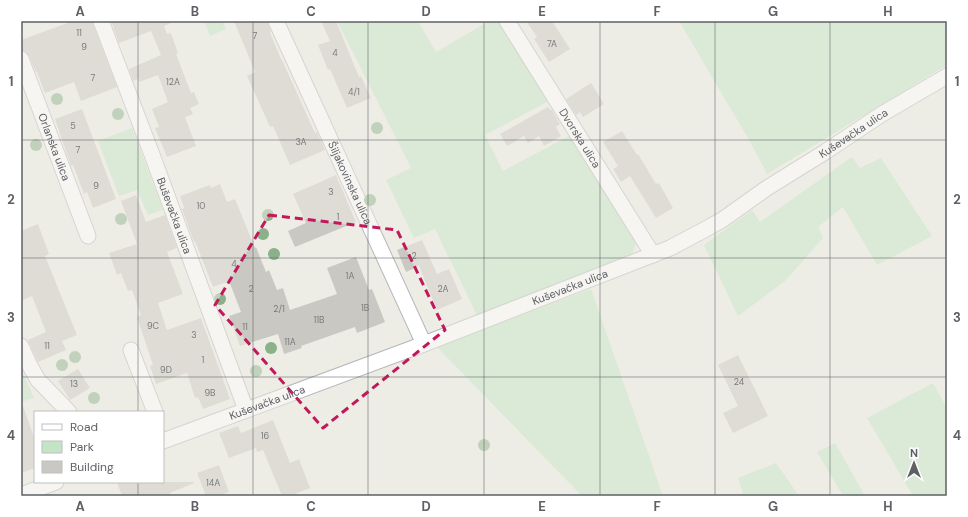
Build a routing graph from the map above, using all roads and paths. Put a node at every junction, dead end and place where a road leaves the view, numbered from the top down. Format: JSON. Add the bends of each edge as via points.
{"nodes":[{"id":1,"x":101,"y":21,"type":"edge"},
{"id":2,"x":276,"y":21,"type":"edge"},
{"id":3,"x":507,"y":21,"type":"edge"},
{"id":4,"x":21,"y":59,"type":"edge"},
{"id":5,"x":947,"y":76,"type":"edge"},
{"id":6,"x":88,"y":236,"type":"dead end"},
{"id":7,"x":653,"y":255,"type":"junction"},
{"id":8,"x":424,"y":344,"type":"junction"},
{"id":9,"x":21,"y":346,"type":"edge"},
{"id":10,"x":132,"y":350,"type":"dead end"},
{"id":11,"x":246,"y":410,"type":"junction"},
{"id":12,"x":68,"y":411,"type":"edge"},
{"id":13,"x":155,"y":411,"type":"edge"},
{"id":14,"x":164,"y":438,"type":"edge"},
{"id":15,"x":53,"y":483,"type":"edge"},
{"id":16,"x":21,"y":495,"type":"edge"}],
"edges":[{"from":1,"to":11,"type":"street","name":"Buševačka ulica"},
{"from":2,"to":8,"type":"street","name":"Šiljakovinska ulica"},
{"from":3,"to":7,"type":"street","name":"Dvorska ulica"},
{"from":4,"to":6,"type":"street","name":"Orlanska ulica"},
{"from":5,"to":7,"type":"street","name":"Kuševačka ulica","via":[[882,114],[722,220]]},
{"from":7,"to":8,"type":"street","name":"Kuševačka ulica"},
{"from":8,"to":11,"type":"street","name":"Kuševačka ulica"},
{"from":9,"to":12,"type":"street","via":[[38,380]]},
{"from":10,"to":13,"type":"street"},
{"from":11,"to":14,"type":"street","name":"Kuševačka ulica"},
{"from":15,"to":16,"type":"street"}]}
